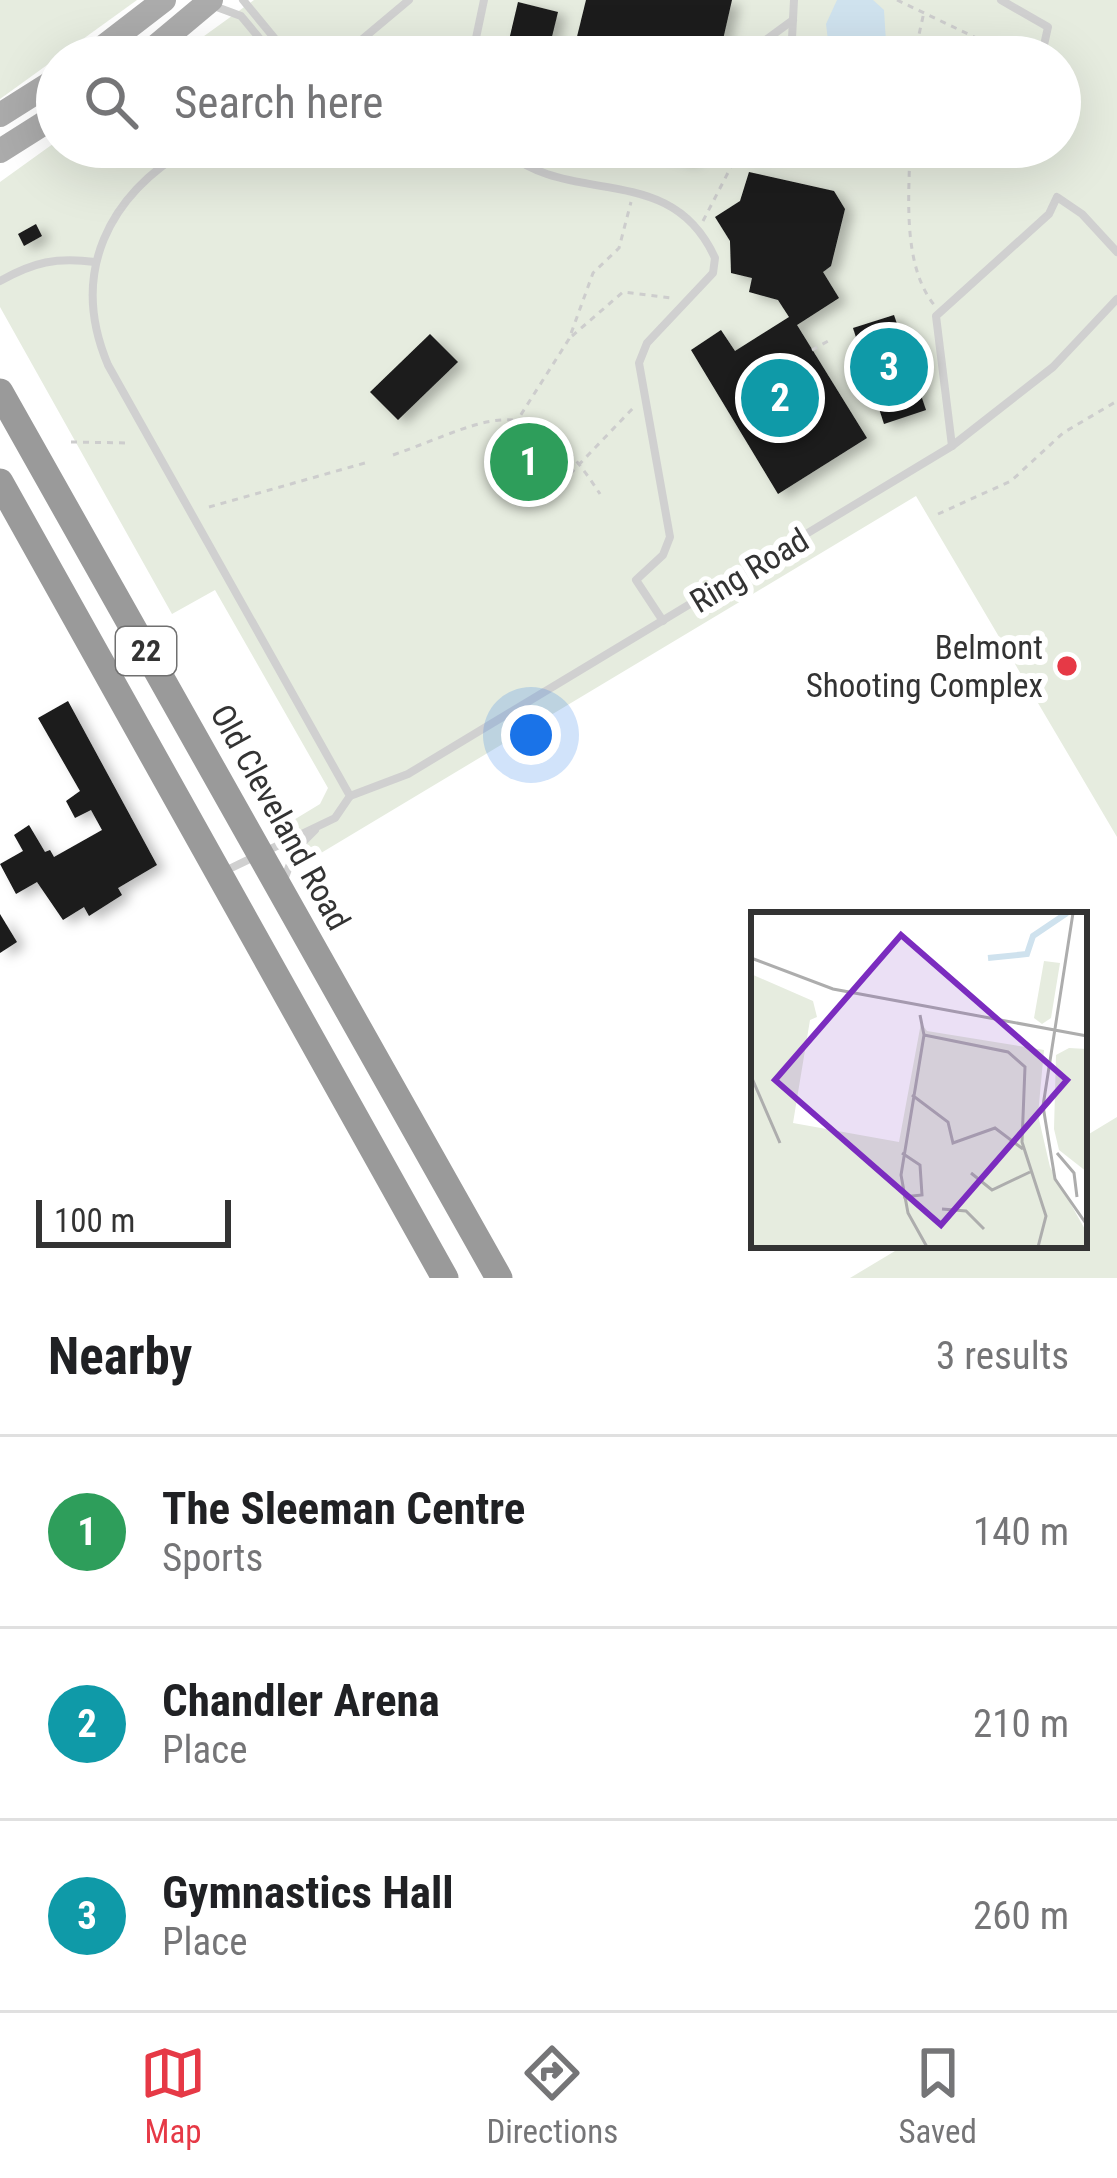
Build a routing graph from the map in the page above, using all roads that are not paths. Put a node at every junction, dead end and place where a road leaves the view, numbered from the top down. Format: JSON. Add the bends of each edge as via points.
{"nodes":[{"id":1,"x":164,"y":0,"type":"edge"},
{"id":2,"x":243,"y":0,"type":"edge"},
{"id":3,"x":409,"y":0,"type":"edge"},
{"id":4,"x":484,"y":0,"type":"edge"},
{"id":5,"x":794,"y":0,"type":"edge"},
{"id":6,"x":1001,"y":0,"type":"edge"},
{"id":7,"x":209,"y":2,"type":"edge"},
{"id":8,"x":795,"y":19,"type":"junction"},
{"id":9,"x":117,"y":36,"type":"edge"},
{"id":10,"x":168,"y":36,"type":"edge"},
{"id":11,"x":258,"y":36,"type":"edge"},
{"id":12,"x":273,"y":36,"type":"edge"},
{"id":13,"x":366,"y":36,"type":"edge"},
{"id":14,"x":476,"y":36,"type":"edge"},
{"id":15,"x":771,"y":36,"type":"edge"},
{"id":16,"x":793,"y":36,"type":"edge"},
{"id":17,"x":1046,"y":36,"type":"edge"},
{"id":18,"x":36,"y":92,"type":"edge"},
{"id":19,"x":0,"y":115,"type":"edge"},
{"id":20,"x":36,"y":128,"type":"edge"},
{"id":21,"x":0,"y":151,"type":"edge"},
{"id":22,"x":163,"y":168,"type":"edge"},
{"id":23,"x":535,"y":168,"type":"edge"},
{"id":24,"x":1117,"y":252,"type":"edge"},
{"id":25,"x":94,"y":262,"type":"junction"},
{"id":26,"x":0,"y":281,"type":"edge"},
{"id":27,"x":1117,"y":298,"type":"edge"},
{"id":28,"x":0,"y":392,"type":"edge"},
{"id":29,"x":952,"y":446,"type":"junction"},
{"id":30,"x":0,"y":482,"type":"edge"},
{"id":31,"x":663,"y":621,"type":"junction"},
{"id":32,"x":350,"y":796,"type":"junction"},
{"id":33,"x":316,"y":829,"type":"junction"},
{"id":34,"x":260,"y":853,"type":"junction"},
{"id":35,"x":216,"y":876,"type":"junction"},
{"id":36,"x":280,"y":890,"type":"junction"},
{"id":37,"x":445,"y":1278,"type":"edge"},
{"id":38,"x":499,"y":1278,"type":"edge"}],
"edges":[{"from":1,"to":9,"type":"main road"},
{"from":2,"to":12,"type":"lane"},
{"from":3,"to":13,"type":"lane"},
{"from":4,"to":14,"type":"lane"},
{"from":5,"to":8,"type":"lane"},
{"from":6,"to":17,"type":"lane","via":[[1048,27]]},
{"from":7,"to":10,"type":"main road"},
{"from":7,"to":11,"type":"lane","via":[[241,16]]},
{"from":8,"to":15,"type":"lane"},
{"from":8,"to":16,"type":"lane"},
{"from":18,"to":19,"type":"main road"},
{"from":20,"to":21,"type":"main road"},
{"from":22,"to":25,"type":"lane","via":[[128,194]]},
{"from":23,"to":31,"type":"lane","via":[[674,205],[697,226],[716,264],[642,351],[670,542],[636,580]]},
{"from":24,"to":29,"type":"lane","via":[[1057,197],[1049,214],[940,312]]},
{"from":25,"to":26,"type":"lane","via":[[60,257]]},
{"from":25,"to":32,"type":"lane","via":[[92,312],[108,365]]},
{"from":27,"to":29,"type":"lane","name":"Ring Road","via":[[1039,380]]},
{"from":28,"to":34,"type":"highway","name":"Old Cleveland Road","number":"22"},
{"from":29,"to":31,"type":"lane","name":"Ring Road"},
{"from":30,"to":35,"type":"highway","number":"22"},
{"from":31,"to":32,"type":"lane","name":"Ring Road","via":[[385,787]]},
{"from":32,"to":33,"type":"lane","name":"Ring Road"},
{"from":33,"to":34,"type":"lane","name":"Ring Road"},
{"from":33,"to":36,"type":"lane","name":"Ring Road","via":[[295,850]]},
{"from":34,"to":35,"type":"lane","name":"Ring Road"},
{"from":34,"to":36,"type":"highway","name":"Old Cleveland Road","number":"22"},
{"from":35,"to":37,"type":"highway","number":"22"},
{"from":36,"to":38,"type":"highway","name":"Old Cleveland Road","number":"22"}]}
